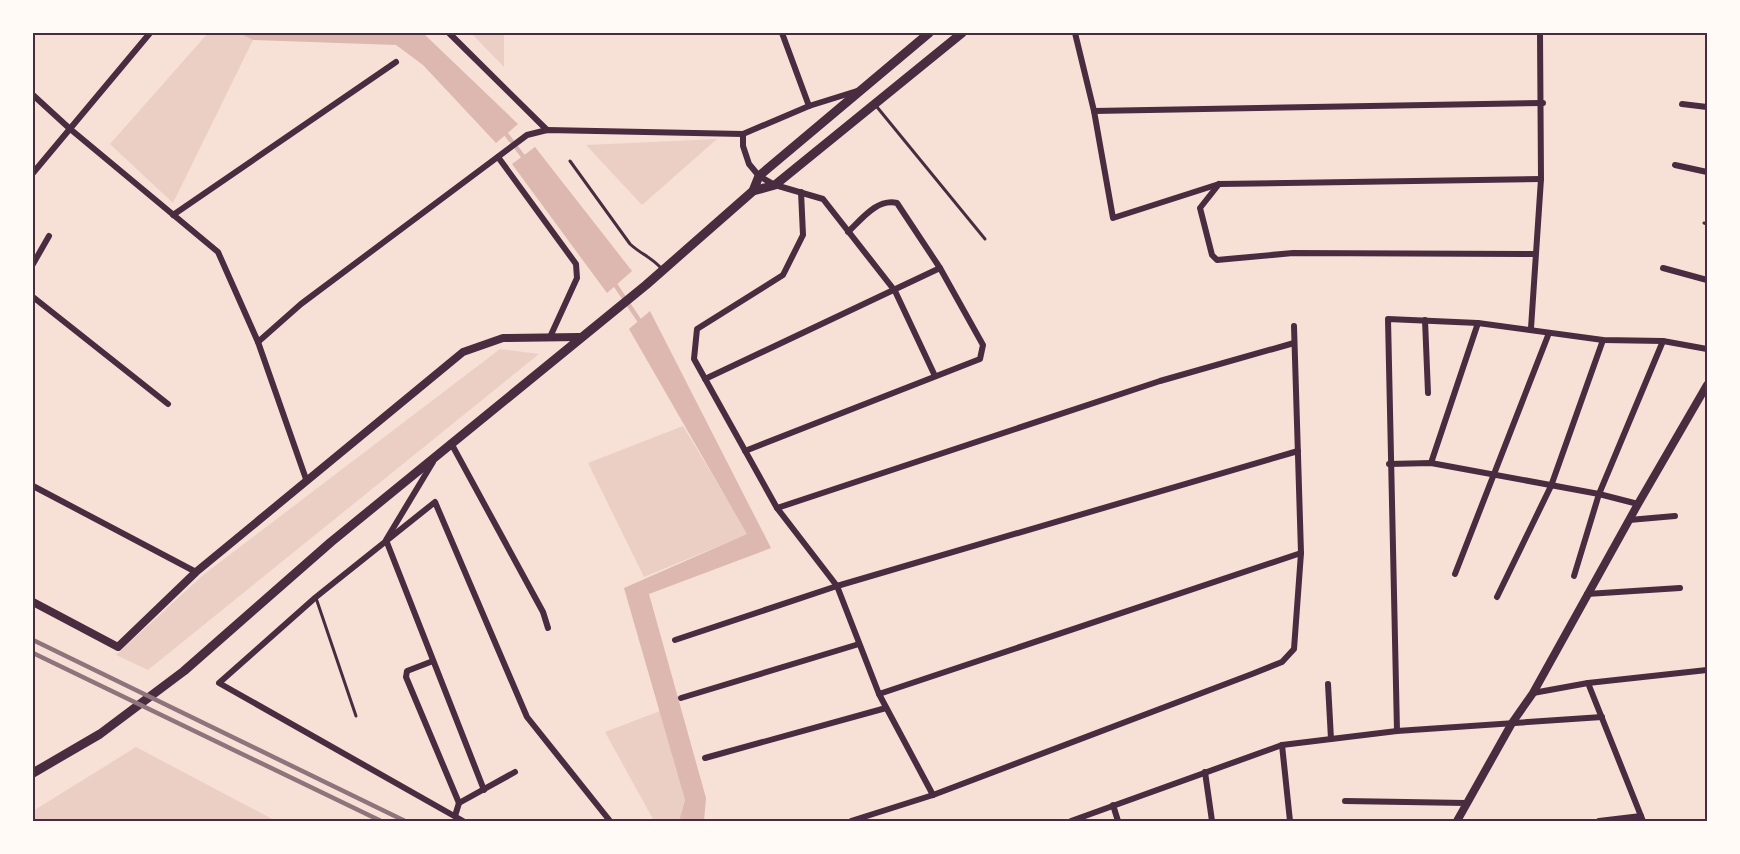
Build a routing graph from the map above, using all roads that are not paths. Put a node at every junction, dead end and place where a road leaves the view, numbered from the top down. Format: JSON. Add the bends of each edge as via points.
{"nodes":[{"id":1,"x":150,"y":33,"type":"edge"},
{"id":2,"x":449,"y":33,"type":"edge"},
{"id":3,"x":782,"y":33,"type":"edge"},
{"id":4,"x":929,"y":33,"type":"edge"},
{"id":5,"x":962,"y":33,"type":"edge"},
{"id":6,"x":1075,"y":33,"type":"edge"},
{"id":7,"x":1540,"y":33,"type":"edge"},
{"id":8,"x":919,"y":37,"type":"edge"},
{"id":9,"x":396,"y":62,"type":"dead end"},
{"id":10,"x":860,"y":90,"type":"junction"},
{"id":11,"x":33,"y":95,"type":"edge"},
{"id":12,"x":1543,"y":103,"type":"junction"},
{"id":13,"x":1682,"y":104,"type":"dead end"},
{"id":14,"x":875,"y":105,"type":"junction"},
{"id":15,"x":809,"y":106,"type":"junction"},
{"id":16,"x":1707,"y":107,"type":"edge"},
{"id":17,"x":1094,"y":111,"type":"junction"},
{"id":18,"x":69,"y":128,"type":"junction"},
{"id":19,"x":547,"y":130,"type":"junction"},
{"id":20,"x":743,"y":134,"type":"junction"},
{"id":21,"x":501,"y":154,"type":"junction"},
{"id":22,"x":570,"y":161,"type":"dead end"},
{"id":23,"x":1675,"y":165,"type":"dead end"},
{"id":24,"x":1707,"y":172,"type":"edge"},
{"id":25,"x":33,"y":173,"type":"edge"},
{"id":26,"x":759,"y":176,"type":"junction"},
{"id":27,"x":1541,"y":179,"type":"junction"},
{"id":28,"x":1219,"y":184,"type":"junction"},
{"id":29,"x":775,"y":186,"type":"junction"},
{"id":30,"x":753,"y":191,"type":"junction"},
{"id":31,"x":801,"y":192,"type":"junction"},
{"id":32,"x":173,"y":215,"type":"junction"},
{"id":33,"x":848,"y":232,"type":"junction"},
{"id":34,"x":49,"y":236,"type":"dead end"},
{"id":35,"x":985,"y":238,"type":"dead end"},
{"id":36,"x":1535,"y":254,"type":"junction"},
{"id":37,"x":33,"y":264,"type":"edge"},
{"id":38,"x":940,"y":268,"type":"junction"},
{"id":39,"x":1663,"y":268,"type":"dead end"},
{"id":40,"x":663,"y":270,"type":"junction"},
{"id":41,"x":1707,"y":280,"type":"edge"},
{"id":42,"x":895,"y":291,"type":"junction"},
{"id":43,"x":33,"y":297,"type":"edge"},
{"id":44,"x":1425,"y":320,"type":"junction"},
{"id":45,"x":1478,"y":323,"type":"junction"},
{"id":46,"x":1294,"y":326,"type":"dead end"},
{"id":47,"x":1531,"y":328,"type":"junction"},
{"id":48,"x":1550,"y":333,"type":"junction"},
{"id":49,"x":550,"y":337,"type":"junction"},
{"id":50,"x":579,"y":337,"type":"junction"},
{"id":51,"x":1603,"y":340,"type":"junction"},
{"id":52,"x":1663,"y":341,"type":"junction"},
{"id":53,"x":258,"y":342,"type":"junction"},
{"id":54,"x":1294,"y":343,"type":"junction"},
{"id":55,"x":1707,"y":349,"type":"edge"},
{"id":56,"x":935,"y":376,"type":"junction"},
{"id":57,"x":705,"y":379,"type":"junction"},
{"id":58,"x":1707,"y":386,"type":"edge"},
{"id":59,"x":1428,"y":393,"type":"dead end"},
{"id":60,"x":168,"y":404,"type":"dead end"},
{"id":61,"x":451,"y":443,"type":"junction"},
{"id":62,"x":745,"y":451,"type":"junction"},
{"id":63,"x":1298,"y":452,"type":"junction"},
{"id":64,"x":437,"y":456,"type":"junction"},
{"id":65,"x":1431,"y":463,"type":"junction"},
{"id":66,"x":1389,"y":464,"type":"junction"},
{"id":67,"x":1496,"y":474,"type":"junction"},
{"id":68,"x":306,"y":479,"type":"junction"},
{"id":69,"x":33,"y":486,"type":"edge"},
{"id":70,"x":1551,"y":486,"type":"junction"},
{"id":71,"x":1599,"y":494,"type":"junction"},
{"id":72,"x":1638,"y":504,"type":"junction"},
{"id":73,"x":777,"y":508,"type":"junction"},
{"id":74,"x":1675,"y":516,"type":"dead end"},
{"id":75,"x":1629,"y":519,"type":"junction"},
{"id":76,"x":386,"y":540,"type":"junction"},
{"id":77,"x":1300,"y":553,"type":"junction"},
{"id":78,"x":196,"y":572,"type":"junction"},
{"id":79,"x":1455,"y":574,"type":"dead end"},
{"id":80,"x":1574,"y":576,"type":"dead end"},
{"id":81,"x":837,"y":586,"type":"junction"},
{"id":82,"x":1680,"y":588,"type":"dead end"},
{"id":83,"x":1587,"y":594,"type":"junction"},
{"id":84,"x":316,"y":597,"type":"junction"},
{"id":85,"x":1497,"y":597,"type":"dead end"},
{"id":86,"x":33,"y":602,"type":"edge"},
{"id":87,"x":548,"y":628,"type":"dead end"},
{"id":88,"x":675,"y":640,"type":"dead end"},
{"id":89,"x":859,"y":645,"type":"junction"},
{"id":90,"x":433,"y":661,"type":"junction"},
{"id":91,"x":1707,"y":670,"type":"edge"},
{"id":92,"x":1328,"y":684,"type":"dead end"},
{"id":93,"x":1588,"y":684,"type":"junction"},
{"id":94,"x":1533,"y":693,"type":"junction"},
{"id":95,"x":879,"y":694,"type":"junction"},
{"id":96,"x":681,"y":698,"type":"dead end"},
{"id":97,"x":886,"y":708,"type":"junction"},
{"id":98,"x":356,"y":716,"type":"dead end"},
{"id":99,"x":1602,"y":717,"type":"junction"},
{"id":100,"x":1512,"y":723,"type":"junction"},
{"id":101,"x":1397,"y":731,"type":"junction"},
{"id":102,"x":1331,"y":739,"type":"junction"},
{"id":103,"x":1282,"y":745,"type":"junction"},
{"id":104,"x":705,"y":758,"type":"dead end"},
{"id":105,"x":515,"y":772,"type":"dead end"},
{"id":106,"x":1205,"y":772,"type":"junction"},
{"id":107,"x":33,"y":773,"type":"edge"},
{"id":108,"x":484,"y":790,"type":"junction"},
{"id":109,"x":933,"y":795,"type":"junction"},
{"id":110,"x":1345,"y":801,"type":"dead end"},
{"id":111,"x":459,"y":803,"type":"junction"},
{"id":112,"x":1466,"y":803,"type":"junction"},
{"id":113,"x":1113,"y":805,"type":"junction"},
{"id":114,"x":454,"y":816,"type":"junction"},
{"id":115,"x":1642,"y":819,"type":"edge"},
{"id":116,"x":463,"y":821,"type":"edge"},
{"id":117,"x":610,"y":821,"type":"edge"},
{"id":118,"x":851,"y":821,"type":"edge"},
{"id":119,"x":1071,"y":821,"type":"edge"},
{"id":120,"x":1118,"y":821,"type":"edge"},
{"id":121,"x":1212,"y":821,"type":"edge"},
{"id":122,"x":1290,"y":821,"type":"edge"},
{"id":123,"x":1457,"y":821,"type":"edge"},
{"id":124,"x":1599,"y":821,"type":"edge"}],
"edges":[{"from":1,"to":18,"type":"street"},
{"from":2,"to":19,"type":"street"},
{"from":3,"to":15,"type":"street"},
{"from":4,"to":8,"type":"main road"},
{"from":5,"to":14,"type":"main road"},
{"from":6,"to":17,"type":"street"},
{"from":7,"to":12,"type":"street"},
{"from":8,"to":10,"type":"main road"},
{"from":9,"to":32,"type":"street"},
{"from":10,"to":15,"type":"street"},
{"from":10,"to":26,"type":"main road"},
{"from":11,"to":18,"type":"street"},
{"from":12,"to":17,"type":"street"},
{"from":12,"to":27,"type":"street"},
{"from":13,"to":16,"type":"street"},
{"from":14,"to":29,"type":"main road"},
{"from":14,"to":35,"type":"lane"},
{"from":15,"to":20,"type":"street"},
{"from":17,"to":28,"type":"street","via":[[1113,218]]},
{"from":18,"to":25,"type":"street"},
{"from":18,"to":32,"type":"street"},
{"from":19,"to":20,"type":"street"},
{"from":19,"to":21,"type":"street","via":[[527,135]]},
{"from":20,"to":26,"type":"street","via":[[749,164]]},
{"from":21,"to":49,"type":"street","via":[[576,264],[577,278]]},
{"from":21,"to":53,"type":"street","via":[[301,304]]},
{"from":22,"to":40,"type":"lane","via":[[630,244],[650,255]]},
{"from":23,"to":24,"type":"street"},
{"from":26,"to":29,"type":"street"},
{"from":26,"to":30,"type":"main road"},
{"from":27,"to":28,"type":"street"},
{"from":27,"to":36,"type":"street"},
{"from":28,"to":36,"type":"street","via":[[1200,208],[1216,260],[1293,253]]},
{"from":29,"to":30,"type":"main road"},
{"from":29,"to":31,"type":"street"},
{"from":30,"to":40,"type":"main road"},
{"from":31,"to":33,"type":"street","via":[[823,199]]},
{"from":31,"to":57,"type":"street","via":[[803,236],[783,275],[697,329],[694,359]]},
{"from":32,"to":53,"type":"street","via":[[218,252]]},
{"from":33,"to":38,"type":"street","via":[[880,203],[897,203]]},
{"from":33,"to":42,"type":"street"},
{"from":34,"to":37,"type":"street"},
{"from":36,"to":47,"type":"street"},
{"from":38,"to":42,"type":"street"},
{"from":38,"to":56,"type":"street","via":[[982,345],[981,358]]},
{"from":39,"to":41,"type":"street"},
{"from":40,"to":50,"type":"main road"},
{"from":42,"to":56,"type":"street"},
{"from":42,"to":57,"type":"street"},
{"from":43,"to":60,"type":"street"},
{"from":44,"to":45,"type":"street"},
{"from":44,"to":59,"type":"street"},
{"from":44,"to":66,"type":"street","via":[[1388,319]]},
{"from":45,"to":47,"type":"street"},
{"from":45,"to":65,"type":"street"},
{"from":46,"to":54,"type":"street"},
{"from":47,"to":48,"type":"street"},
{"from":48,"to":51,"type":"street"},
{"from":48,"to":67,"type":"street"},
{"from":49,"to":50,"type":"street"},
{"from":49,"to":68,"type":"street","via":[[503,338],[463,352]]},
{"from":50,"to":61,"type":"main road"},
{"from":51,"to":52,"type":"street"},
{"from":51,"to":70,"type":"street"},
{"from":52,"to":55,"type":"street"},
{"from":52,"to":71,"type":"street"},
{"from":53,"to":68,"type":"street"},
{"from":54,"to":63,"type":"street"},
{"from":54,"to":73,"type":"street","via":[[1160,381]]},
{"from":56,"to":62,"type":"street"},
{"from":57,"to":62,"type":"street"},
{"from":58,"to":72,"type":"street"},
{"from":61,"to":64,"type":"main road"},
{"from":61,"to":87,"type":"street","via":[[543,612]]},
{"from":62,"to":73,"type":"street"},
{"from":63,"to":77,"type":"street"},
{"from":63,"to":81,"type":"street"},
{"from":64,"to":76,"type":"street"},
{"from":64,"to":107,"type":"main road","via":[[331,542],[184,671],[100,734]]},
{"from":65,"to":66,"type":"street"},
{"from":65,"to":67,"type":"street"},
{"from":66,"to":101,"type":"street"},
{"from":67,"to":70,"type":"street"},
{"from":67,"to":79,"type":"street"},
{"from":68,"to":78,"type":"street"},
{"from":69,"to":78,"type":"street"},
{"from":70,"to":71,"type":"street"},
{"from":70,"to":85,"type":"street"},
{"from":71,"to":72,"type":"street"},
{"from":71,"to":80,"type":"street"},
{"from":72,"to":75,"type":"street"},
{"from":73,"to":81,"type":"street"},
{"from":74,"to":75,"type":"street"},
{"from":75,"to":83,"type":"street"},
{"from":76,"to":84,"type":"street"},
{"from":76,"to":90,"type":"street"},
{"from":76,"to":117,"type":"street","via":[[435,502],[527,717]]},
{"from":77,"to":95,"type":"street"},
{"from":77,"to":109,"type":"street","via":[[1294,649],[1282,662]]},
{"from":78,"to":86,"type":"street","via":[[118,647]]},
{"from":81,"to":88,"type":"street"},
{"from":81,"to":89,"type":"street"},
{"from":82,"to":83,"type":"street"},
{"from":83,"to":94,"type":"street"},
{"from":84,"to":98,"type":"lane"},
{"from":84,"to":114,"type":"street","via":[[219,683]]},
{"from":89,"to":95,"type":"street"},
{"from":89,"to":96,"type":"street"},
{"from":90,"to":108,"type":"street"},
{"from":90,"to":111,"type":"street","via":[[407,671],[406,677]]},
{"from":91,"to":93,"type":"street"},
{"from":92,"to":102,"type":"street"},
{"from":93,"to":94,"type":"street"},
{"from":93,"to":99,"type":"street"},
{"from":94,"to":100,"type":"street"},
{"from":95,"to":97,"type":"street"},
{"from":97,"to":104,"type":"street"},
{"from":97,"to":109,"type":"street"},
{"from":99,"to":100,"type":"street"},
{"from":99,"to":115,"type":"street"},
{"from":100,"to":101,"type":"street"},
{"from":100,"to":112,"type":"street"},
{"from":101,"to":102,"type":"street"},
{"from":102,"to":103,"type":"street"},
{"from":103,"to":106,"type":"street"},
{"from":103,"to":122,"type":"street"},
{"from":105,"to":108,"type":"street"},
{"from":106,"to":113,"type":"street"},
{"from":106,"to":121,"type":"street"},
{"from":108,"to":111,"type":"street"},
{"from":109,"to":118,"type":"street"},
{"from":110,"to":112,"type":"street"},
{"from":111,"to":114,"type":"street"},
{"from":112,"to":123,"type":"street"},
{"from":113,"to":119,"type":"street"},
{"from":113,"to":120,"type":"street"},
{"from":114,"to":116,"type":"street"},
{"from":115,"to":124,"type":"street"}]}
